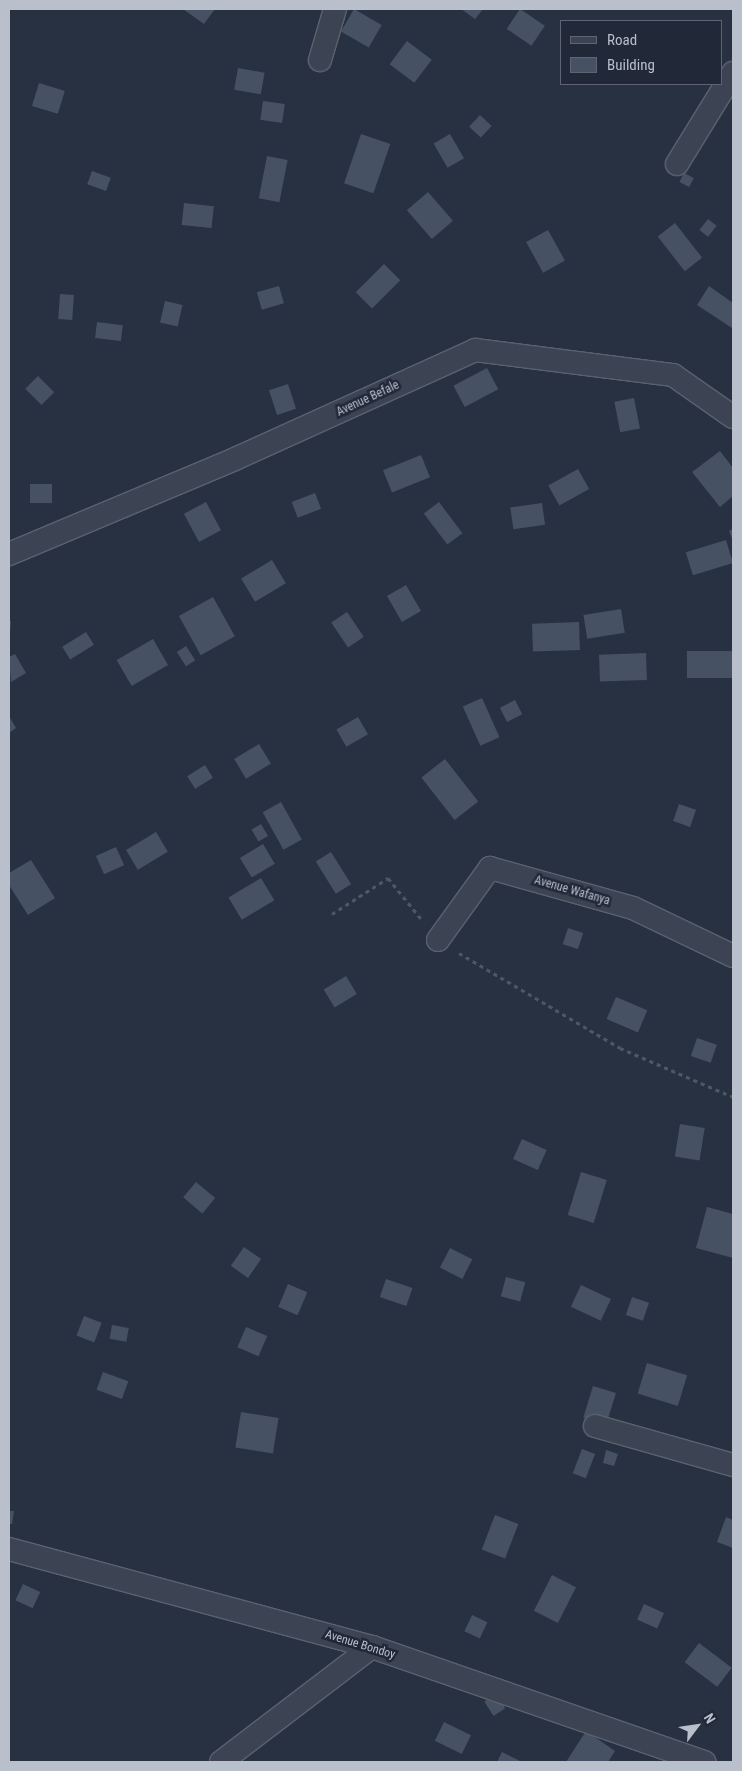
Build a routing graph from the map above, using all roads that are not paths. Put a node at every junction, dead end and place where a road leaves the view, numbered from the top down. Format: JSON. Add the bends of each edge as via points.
{"nodes":[{"id":1,"x":335,"y":9,"type":"edge"},
{"id":2,"x":320,"y":60,"type":"dead end"},
{"id":3,"x":733,"y":73,"type":"edge"},
{"id":4,"x":677,"y":164,"type":"dead end"},
{"id":5,"x":733,"y":417,"type":"edge"},
{"id":6,"x":9,"y":554,"type":"edge"},
{"id":7,"x":438,"y":940,"type":"road end"},
{"id":8,"x":733,"y":956,"type":"edge"},
{"id":9,"x":594,"y":1426,"type":"dead end"},
{"id":10,"x":733,"y":1465,"type":"edge"},
{"id":11,"x":9,"y":1549,"type":"edge"},
{"id":12,"x":372,"y":1647,"type":"junction"},
{"id":13,"x":221,"y":1762,"type":"edge"},
{"id":14,"x":705,"y":1762,"type":"edge"}],
"edges":[{"from":1,"to":2,"type":"street"},
{"from":3,"to":4,"type":"street"},
{"from":5,"to":6,"type":"street","name":"Avenue Befale","via":[[673,375],[475,350],[235,460]]},
{"from":7,"to":8,"type":"street","name":"Avenue Wafanya","via":[[490,868],[633,908]]},
{"from":9,"to":10,"type":"street"},
{"from":11,"to":12,"type":"street","name":"Avenue Bondoy"},
{"from":12,"to":13,"type":"street"},
{"from":12,"to":14,"type":"street","name":"Avenue Bondoy"}]}
